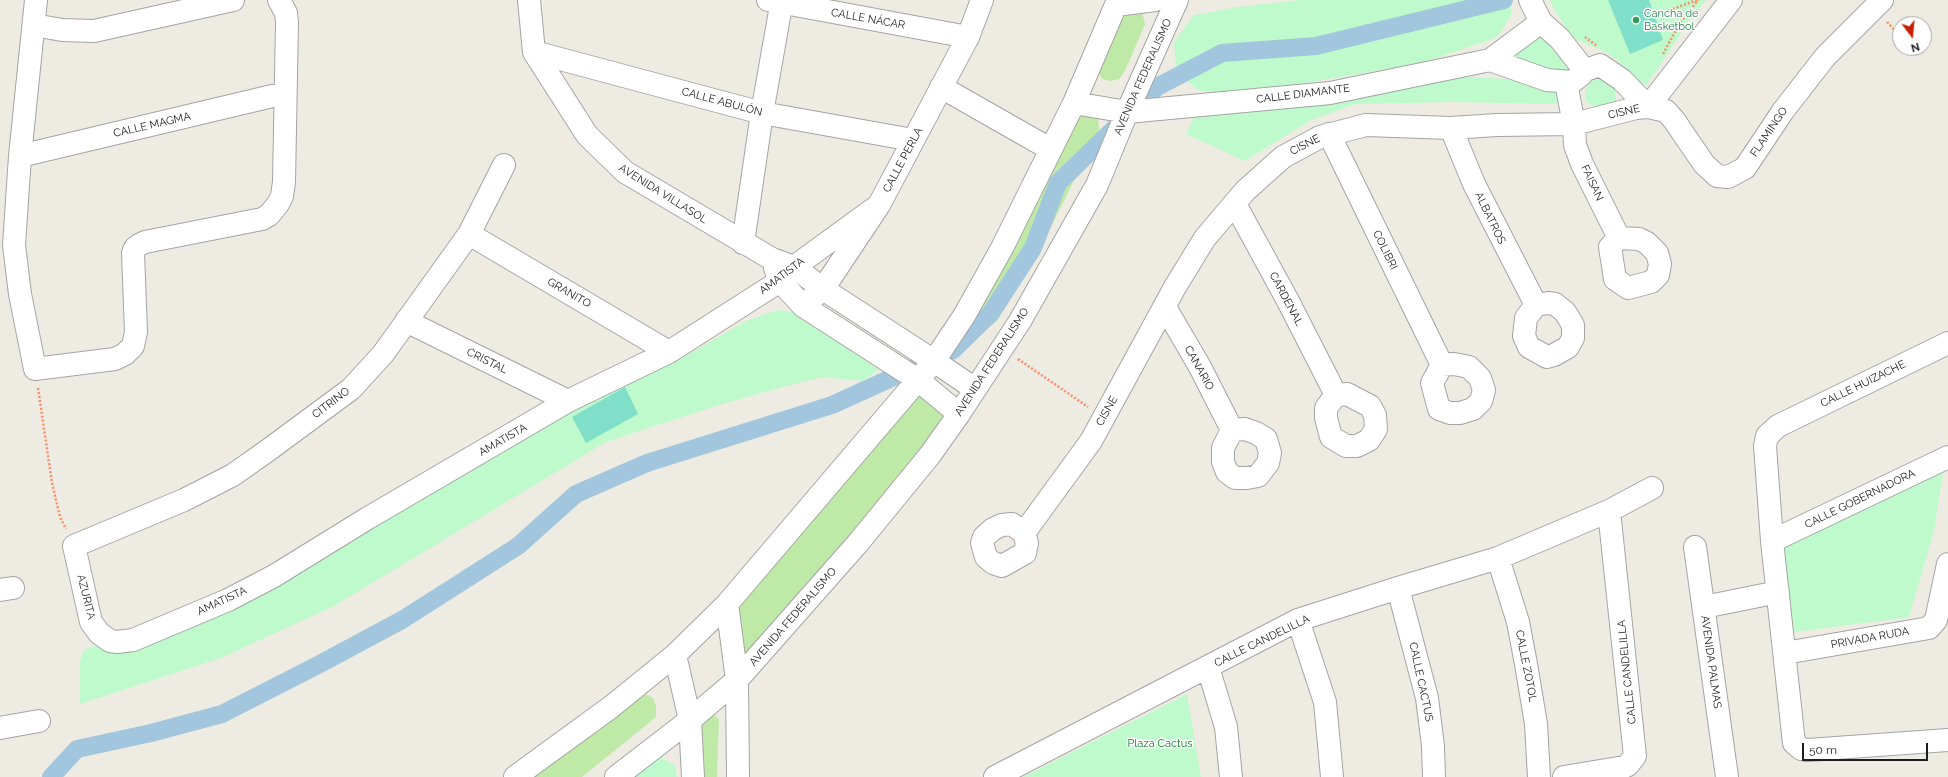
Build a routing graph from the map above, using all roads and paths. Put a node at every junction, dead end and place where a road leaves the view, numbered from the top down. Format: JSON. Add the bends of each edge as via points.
{"nodes":[{"id":1,"x":36,"y":0,"type":"edge"},
{"id":2,"x":233,"y":0,"type":"edge"},
{"id":3,"x":279,"y":0,"type":"edge"},
{"id":4,"x":529,"y":0,"type":"edge"},
{"id":5,"x":982,"y":0,"type":"edge"},
{"id":6,"x":1155,"y":0,"type":"edge"},
{"id":7,"x":1177,"y":0,"type":"edge"},
{"id":8,"x":1530,"y":0,"type":"edge"},
{"id":9,"x":1698,"y":0,"type":"edge"},
{"id":10,"x":1731,"y":0,"type":"edge"},
{"id":11,"x":1882,"y":0,"type":"edge"},
{"id":12,"x":777,"y":1,"type":"edge"},
{"id":13,"x":1117,"y":2,"type":"edge"},
{"id":14,"x":1654,"y":16,"type":"dead end"},
{"id":15,"x":1541,"y":22,"type":"junction"},
{"id":16,"x":34,"y":25,"type":"junction"},
{"id":17,"x":1578,"y":33,"type":"dead end"},
{"id":18,"x":968,"y":37,"type":"junction"},
{"id":19,"x":1601,"y":48,"type":"dead end"},
{"id":20,"x":534,"y":52,"type":"junction"},
{"id":21,"x":1661,"y":58,"type":"dead end"},
{"id":22,"x":1490,"y":60,"type":"junction"},
{"id":23,"x":1574,"y":77,"type":"junction"},
{"id":24,"x":941,"y":87,"type":"junction"},
{"id":25,"x":284,"y":94,"type":"junction"},
{"id":26,"x":1074,"y":103,"type":"junction"},
{"id":27,"x":1648,"y":107,"type":"junction"},
{"id":28,"x":1127,"y":112,"type":"junction"},
{"id":29,"x":762,"y":113,"type":"junction"},
{"id":30,"x":1574,"y":124,"type":"junction"},
{"id":31,"x":1451,"y":128,"type":"junction"},
{"id":32,"x":1329,"y":134,"type":"junction"},
{"id":33,"x":913,"y":140,"type":"junction"},
{"id":34,"x":1050,"y":150,"type":"junction"},
{"id":35,"x":20,"y":156,"type":"junction"},
{"id":36,"x":504,"y":165,"type":"dead end"},
{"id":37,"x":1235,"y":204,"type":"junction"},
{"id":38,"x":879,"y":205,"type":"junction"},
{"id":39,"x":469,"y":234,"type":"junction"},
{"id":40,"x":1619,"y":238,"type":"dead end"},
{"id":41,"x":743,"y":243,"type":"junction"},
{"id":42,"x":7,"y":246,"type":"edge"},
{"id":43,"x":787,"y":274,"type":"junction"},
{"id":44,"x":823,"y":289,"type":"junction"},
{"id":45,"x":1536,"y":305,"type":"dead end"},
{"id":46,"x":803,"y":306,"type":"junction"},
{"id":47,"x":1165,"y":307,"type":"junction"},
{"id":48,"x":406,"y":321,"type":"junction"},
{"id":49,"x":1948,"y":343,"type":"edge"},
{"id":50,"x":1002,"y":348,"type":"junction"},
{"id":51,"x":669,"y":352,"type":"junction"},
{"id":52,"x":934,"y":360,"type":"junction"},
{"id":53,"x":1442,"y":365,"type":"dead end"},
{"id":54,"x":35,"y":369,"type":"junction"},
{"id":55,"x":918,"y":380,"type":"junction"},
{"id":56,"x":975,"y":389,"type":"junction"},
{"id":57,"x":1336,"y":395,"type":"dead end"},
{"id":58,"x":568,"y":401,"type":"junction"},
{"id":59,"x":959,"y":414,"type":"junction"},
{"id":60,"x":1104,"y":418,"type":"junction"},
{"id":61,"x":1232,"y":430,"type":"dead end"},
{"id":62,"x":1948,"y":457,"type":"edge"},
{"id":63,"x":1652,"y":488,"type":"dead end"},
{"id":64,"x":1609,"y":511,"type":"junction"},
{"id":65,"x":1024,"y":533,"type":"dead end"},
{"id":66,"x":1772,"y":541,"type":"junction"},
{"id":67,"x":74,"y":546,"type":"junction"},
{"id":68,"x":1695,"y":547,"type":"dead end"},
{"id":69,"x":1498,"y":558,"type":"junction"},
{"id":70,"x":1948,"y":564,"type":"edge"},
{"id":71,"x":1398,"y":588,"type":"junction"},
{"id":72,"x":1778,"y":592,"type":"junction"},
{"id":73,"x":727,"y":604,"type":"junction"},
{"id":74,"x":1704,"y":607,"type":"junction"},
{"id":75,"x":1298,"y":620,"type":"junction"},
{"id":76,"x":110,"y":641,"type":"joint"},
{"id":77,"x":1785,"y":653,"type":"junction"},
{"id":78,"x":675,"y":656,"type":"junction"},
{"id":79,"x":1208,"y":667,"type":"junction"},
{"id":80,"x":737,"y":680,"type":"junction"},
{"id":81,"x":690,"y":720,"type":"junction"},
{"id":82,"x":39,"y":721,"type":"dead end"},
{"id":83,"x":0,"y":728,"type":"edge"},
{"id":84,"x":1948,"y":740,"type":"edge"},
{"id":85,"x":515,"y":777,"type":"edge"},
{"id":86,"x":616,"y":777,"type":"edge"},
{"id":87,"x":693,"y":777,"type":"edge"},
{"id":88,"x":738,"y":777,"type":"edge"},
{"id":89,"x":995,"y":777,"type":"edge"},
{"id":90,"x":1231,"y":777,"type":"edge"},
{"id":91,"x":1332,"y":777,"type":"edge"},
{"id":92,"x":1434,"y":777,"type":"edge"},
{"id":93,"x":1539,"y":777,"type":"edge"},
{"id":94,"x":1564,"y":777,"type":"edge"},
{"id":95,"x":1727,"y":777,"type":"edge"}],
"edges":[{"from":1,"to":16,"type":"street"},
{"from":2,"to":16,"type":"street","via":[[94,31],[62,30]]},
{"from":3,"to":25,"type":"street","via":[[286,13],[287,22]]},
{"from":4,"to":20,"type":"street","name":"AVENIDA VILLASOL"},
{"from":5,"to":18,"type":"street","name":"CALLE PERLA"},
{"from":6,"to":13,"type":"street"},
{"from":7,"to":28,"type":"street","name":"AVENIDA FEDERALISMO"},
{"from":8,"to":15,"type":"street"},
{"from":9,"to":14,"type":"path"},
{"from":9,"to":21,"type":"path","via":[[1680,23]]},
{"from":10,"to":27,"type":"street","name":"CISNE"},
{"from":11,"to":27,"type":"street","name":"FLAMINGO","via":[[1825,57],[1783,111],[1745,168],[1728,177],[1717,176],[1704,164],[1666,111]]},
{"from":12,"to":18,"type":"street","name":"CALLE NÁCAR"},
{"from":12,"to":29,"type":"street"},
{"from":13,"to":26,"type":"street"},
{"from":15,"to":22,"type":"street","name":"CALLE DIAMANTE"},
{"from":15,"to":23,"type":"street","via":[[1560,39],[1582,66]]},
{"from":16,"to":35,"type":"street"},
{"from":17,"to":19,"type":"path"},
{"from":18,"to":24,"type":"street","name":"CALLE PERLA"},
{"from":20,"to":29,"type":"street","name":"CALLE ABULÓN"},
{"from":20,"to":41,"type":"street","name":"AVENIDA VILLASOL","via":[[587,134],[611,160],[625,172]]},
{"from":22,"to":23,"type":"street","via":[[1547,80]]},
{"from":22,"to":28,"type":"street","name":"CALLE DIAMANTE","via":[[1330,93]]},
{"from":23,"to":27,"type":"street","via":[[1600,65],[1622,80]]},
{"from":23,"to":30,"type":"street","name":"FAISAN"},
{"from":24,"to":33,"type":"street","name":"CALLE PERLA"},
{"from":24,"to":34,"type":"street"},
{"from":25,"to":35,"type":"street","name":"CALLE MAGMA"},
{"from":25,"to":54,"type":"street","via":[[284,182],[282,196],[273,211],[252,222],[139,245],[133,253],[136,332],[132,346],[125,354],[115,359]]},
{"from":26,"to":28,"type":"street","name":"CALLE DIAMANTE"},
{"from":26,"to":34,"type":"street"},
{"from":27,"to":30,"type":"street","name":"CISNE"},
{"from":28,"to":50,"type":"street","name":"AVENIDA FEDERALISMO","via":[[1098,185],[1024,315]]},
{"from":29,"to":33,"type":"street","name":"CALLE ABULÓN"},
{"from":29,"to":41,"type":"street"},
{"from":30,"to":31,"type":"street","name":"CISNE"},
{"from":30,"to":40,"type":"street","name":"FAISAN","via":[[1575,145],[1582,164]]},
{"from":31,"to":32,"type":"street","name":"CISNE","via":[[1366,124]]},
{"from":31,"to":45,"type":"street","name":"ALBATROS","via":[[1474,184]]},
{"from":32,"to":37,"type":"street","name":"CISNE","via":[[1283,157]]},
{"from":32,"to":53,"type":"street","name":"COLIBRI"},
{"from":33,"to":38,"type":"street","name":"CALLE PERLA"},
{"from":34,"to":52,"type":"street","via":[[1002,248],[964,316]]},
{"from":35,"to":42,"type":"street"},
{"from":36,"to":39,"type":"street","name":"CITRINO"},
{"from":37,"to":47,"type":"street","name":"CISNE","via":[[1205,238]]},
{"from":37,"to":57,"type":"street","name":"CARDENAL"},
{"from":38,"to":43,"type":"street","name":"AMATISTA"},
{"from":38,"to":44,"type":"street","name":"CALLE PERLA"},
{"from":39,"to":48,"type":"street","name":"CITRINO"},
{"from":39,"to":51,"type":"street","name":"GRANITO"},
{"from":41,"to":43,"type":"street","name":"AVENIDA VILLASOL","via":[[772,259]]},
{"from":42,"to":54,"type":"street","via":[[20,294]]},
{"from":43,"to":44,"type":"street","name":"AVENIDA VILLASOL"},
{"from":43,"to":46,"type":"street","name":"AVENIDA VILLASOL"},
{"from":43,"to":51,"type":"street","name":"AMATISTA"},
{"from":44,"to":46,"type":"street","name":"CALLE PERLA"},
{"from":44,"to":52,"type":"street","name":"AVENIDA VILLASOL"},
{"from":46,"to":55,"type":"street","name":"AVENIDA VILLASOL"},
{"from":47,"to":60,"type":"street","name":"CISNE"},
{"from":47,"to":61,"type":"street","name":"CANARIO","via":[[1200,367]]},
{"from":48,"to":58,"type":"street","name":"CRISTAL"},
{"from":48,"to":67,"type":"street","name":"CITRINO","via":[[382,354],[351,389],[233,475],[184,500]]},
{"from":49,"to":66,"type":"street","name":"CALLE HUIZACHE","via":[[1778,426],[1767,436],[1765,446]]},
{"from":50,"to":56,"type":"street","name":"AVENIDA FEDERALISMO"},
{"from":50,"to":60,"type":"path"},
{"from":51,"to":58,"type":"street","name":"AMATISTA"},
{"from":52,"to":55,"type":"street"},
{"from":52,"to":56,"type":"street","name":"AVENIDA VILLASOL"},
{"from":54,"to":67,"type":"path","via":[[52,483],[60,517]]},
{"from":55,"to":59,"type":"street","name":"AVENIDA VILLASOL"},
{"from":55,"to":73,"type":"street"},
{"from":56,"to":59,"type":"street","name":"AVENIDA FEDERALISMO"},
{"from":58,"to":76,"type":"street","name":"AMATISTA","via":[[274,576],[228,600],[133,640]]},
{"from":59,"to":80,"type":"street","name":"AVENIDA FEDERALISMO","via":[[858,543]]},
{"from":60,"to":65,"type":"street","name":"CISNE","via":[[1091,441]]},
{"from":62,"to":66,"type":"street","name":"CALLE GOBERNADORA"},
{"from":63,"to":64,"type":"street","name":"CALLE CANDELILLA"},
{"from":64,"to":69,"type":"street","name":"CALLE CANDELILLA"},
{"from":64,"to":94,"type":"street","name":"CALLE CANDELILLA","via":[[1635,756],[1624,767]]},
{"from":66,"to":72,"type":"street"},
{"from":67,"to":76,"type":"street","name":"AZURITA","via":[[92,622],[99,633]]},
{"from":68,"to":74,"type":"street","name":"AVENIDA PALMAS"},
{"from":69,"to":71,"type":"street","name":"CALLE CANDELILLA"},
{"from":69,"to":93,"type":"street","name":"CALLE ZOTOL","via":[[1518,622],[1526,664],[1536,724]]},
{"from":70,"to":77,"type":"street","name":"PRIVADA RUDA","via":[[1936,620],[1929,628]]},
{"from":71,"to":75,"type":"street","name":"CALLE CANDELILLA"},
{"from":71,"to":92,"type":"street","name":"CALLE CACTUS","via":[[1427,698]]},
{"from":72,"to":74,"type":"street"},
{"from":72,"to":77,"type":"street"},
{"from":73,"to":78,"type":"street"},
{"from":73,"to":80,"type":"street","name":"AVENIDA FEDERALISMO"},
{"from":74,"to":95,"type":"street","name":"AVENIDA PALMAS"},
{"from":75,"to":79,"type":"street","name":"CALLE CANDELILLA"},
{"from":75,"to":91,"type":"street","via":[[1325,702]]},
{"from":77,"to":84,"type":"street","via":[[1793,738],[1797,747],[1808,750]]},
{"from":78,"to":81,"type":"street"},
{"from":78,"to":85,"type":"street","via":[[611,707]]},
{"from":79,"to":89,"type":"street","name":"CALLE CANDELILLA"},
{"from":79,"to":90,"type":"street","via":[[1226,727]]},
{"from":80,"to":81,"type":"street","name":"AVENIDA FEDERALISMO"},
{"from":80,"to":88,"type":"street","name":"AVENIDA FEDERALISMO"},
{"from":81,"to":86,"type":"street","name":"AVENIDA FEDERALISMO"},
{"from":81,"to":87,"type":"street"},
{"from":82,"to":83,"type":"street"}]}
